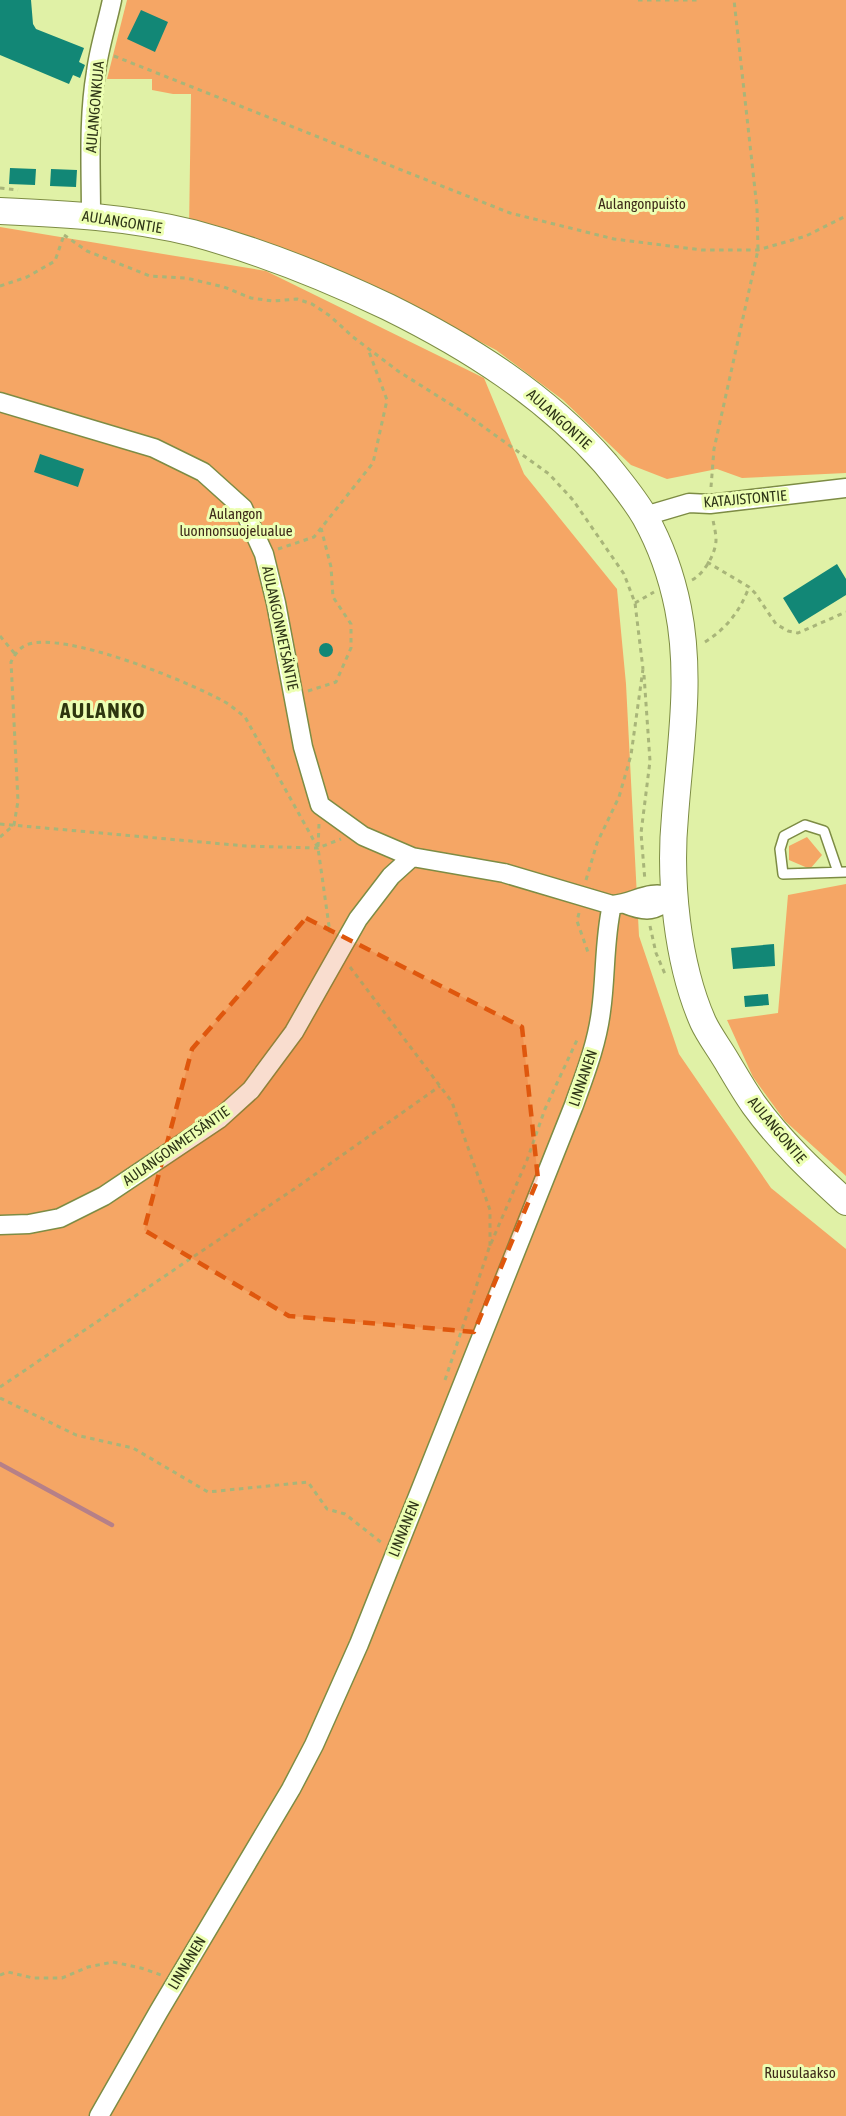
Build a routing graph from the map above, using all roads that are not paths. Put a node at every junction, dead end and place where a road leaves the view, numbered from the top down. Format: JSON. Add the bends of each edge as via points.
{"nodes":[{"id":1,"x":112,"y":0,"type":"edge"},
{"id":2,"x":0,"y":211,"type":"edge"},
{"id":3,"x":92,"y":215,"type":"junction"},
{"id":4,"x":0,"y":402,"type":"edge"},
{"id":5,"x":846,"y":488,"type":"edge"},
{"id":6,"x":645,"y":516,"type":"junction"},
{"id":7,"x":412,"y":857,"type":"junction"},
{"id":8,"x":842,"y":873,"type":"edge"},
{"id":9,"x":674,"y":897,"type":"junction"},
{"id":10,"x":619,"y":904,"type":"junction"},
{"id":11,"x":846,"y":1202,"type":"edge"},
{"id":12,"x":0,"y":1225,"type":"edge"},
{"id":13,"x":99,"y":2116,"type":"edge"}],
"edges":[{"from":1,"to":3,"type":"street","name":"AULANGONKUJA","via":[[93,98]]},
{"from":2,"to":3,"type":"street","name":"AULANGONTIE"},
{"from":3,"to":6,"type":"street","name":"AULANGONTIE","via":[[189,232],[248,249],[302,268],[437,332],[509,376],[579,434]]},
{"from":4,"to":7,"type":"street","name":"AULANGONMETSÄNTIE","via":[[154,448],[203,472],[243,508],[264,554],[303,747],[320,805],[358,832]]},
{"from":5,"to":6,"type":"street","name":"KATAJISTONTIE","via":[[689,503]]},
{"from":6,"to":9,"type":"street","name":"AULANGONTIE","via":[[678,607],[686,671],[674,819]]},
{"from":7,"to":10,"type":"street","name":"AULANGONMETSÄNTIE","via":[[504,873]]},
{"from":7,"to":12,"type":"street","name":"AULANGONMETSÄNTIE","via":[[391,876],[358,919],[294,1032],[251,1090],[219,1119],[104,1196],[60,1218]]},
{"from":8,"to":8,"type":"lane","via":[[783,874],[780,849],[784,836],[805,825],[824,831]]},
{"from":9,"to":10,"type":"street","name":"AULANGONMETSÄNTIE","via":[[648,911]]},
{"from":9,"to":11,"type":"street","name":"AULANGONTIE","via":[[679,924],[695,948],[703,970],[719,1049],[775,1131]]},
{"from":10,"to":13,"type":"street","name":"LINNANEN","via":[[609,920],[594,1050],[359,1644],[291,1789]]}]}
